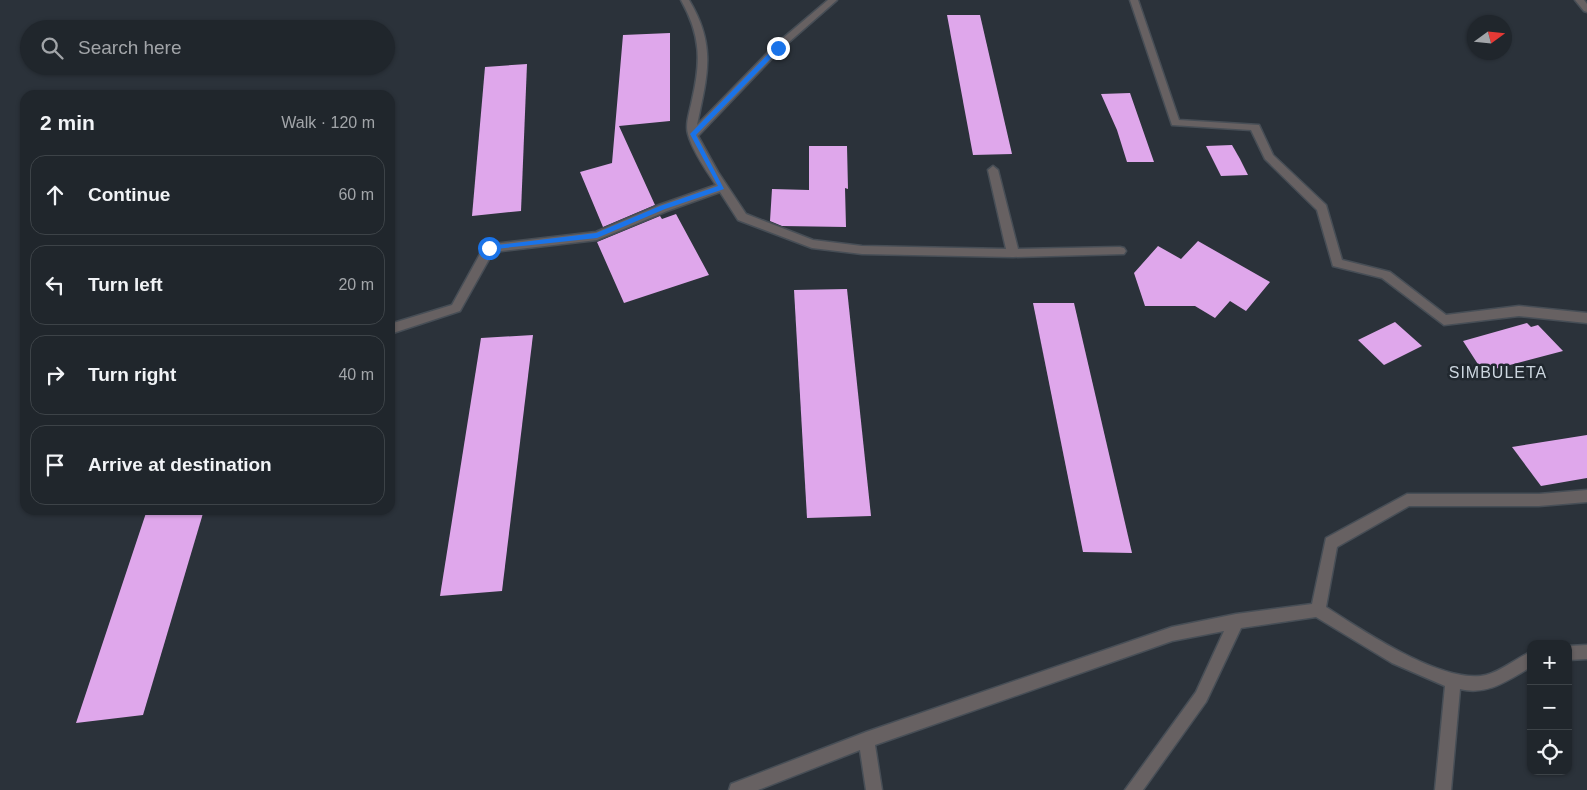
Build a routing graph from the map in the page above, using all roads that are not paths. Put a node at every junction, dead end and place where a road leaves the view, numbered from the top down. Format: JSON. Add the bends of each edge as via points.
{"nodes":[{"id":1,"x":685,"y":0,"type":"edge"},
{"id":2,"x":833,"y":0,"type":"edge"},
{"id":3,"x":1134,"y":0,"type":"edge"},
{"id":4,"x":1579,"y":0,"type":"edge"},
{"id":5,"x":1587,"y":9,"type":"edge"},
{"id":6,"x":693,"y":134,"type":"junction"},
{"id":7,"x":993,"y":170,"type":"dead end"},
{"id":8,"x":722,"y":187,"type":"junction"},
{"id":9,"x":1120,"y":251,"type":"dead end"},
{"id":10,"x":1013,"y":252,"type":"junction"},
{"id":11,"x":1587,"y":318,"type":"edge"},
{"id":12,"x":395,"y":327,"type":"edge"},
{"id":13,"x":1587,"y":496,"type":"edge"},
{"id":14,"x":1318,"y":610,"type":"junction"},
{"id":15,"x":1236,"y":621,"type":"junction"},
{"id":16,"x":1587,"y":652,"type":"edge"},
{"id":17,"x":1572,"y":653,"type":"edge"},
{"id":18,"x":1527,"y":661,"type":"edge"},
{"id":19,"x":1453,"y":680,"type":"junction"},
{"id":20,"x":866,"y":740,"type":"junction"},
{"id":21,"x":737,"y":790,"type":"edge"},
{"id":22,"x":874,"y":790,"type":"edge"},
{"id":23,"x":1133,"y":790,"type":"edge"},
{"id":24,"x":1443,"y":790,"type":"edge"}],
"edges":[{"from":1,"to":6,"type":"street","via":[[697,18],[705,55]]},
{"from":2,"to":6,"type":"street","via":[[778,48]]},
{"from":3,"to":11,"type":"street","via":[[1175,123],[1255,127],[1269,157],[1322,208],[1337,263],[1386,276],[1444,320],[1519,311]]},
{"from":4,"to":5,"type":"street"},
{"from":6,"to":8,"type":"street"},
{"from":7,"to":10,"type":"street"},
{"from":8,"to":10,"type":"street","via":[[742,217],[812,244],[862,250]]},
{"from":8,"to":12,"type":"street","via":[[597,236],[489,248],[456,308]]},
{"from":9,"to":10,"type":"street"},
{"from":13,"to":14,"type":"street","via":[[1539,500],[1407,500],[1331,543]]},
{"from":14,"to":15,"type":"street"},
{"from":14,"to":19,"type":"street","via":[[1392,656]]},
{"from":15,"to":20,"type":"street","via":[[1172,634]]},
{"from":15,"to":23,"type":"street","via":[[1201,697]]},
{"from":16,"to":17,"type":"street"},
{"from":18,"to":19,"type":"street","via":[[1484,684]]},
{"from":19,"to":24,"type":"street"},
{"from":20,"to":21,"type":"street"},
{"from":20,"to":22,"type":"street"}]}
